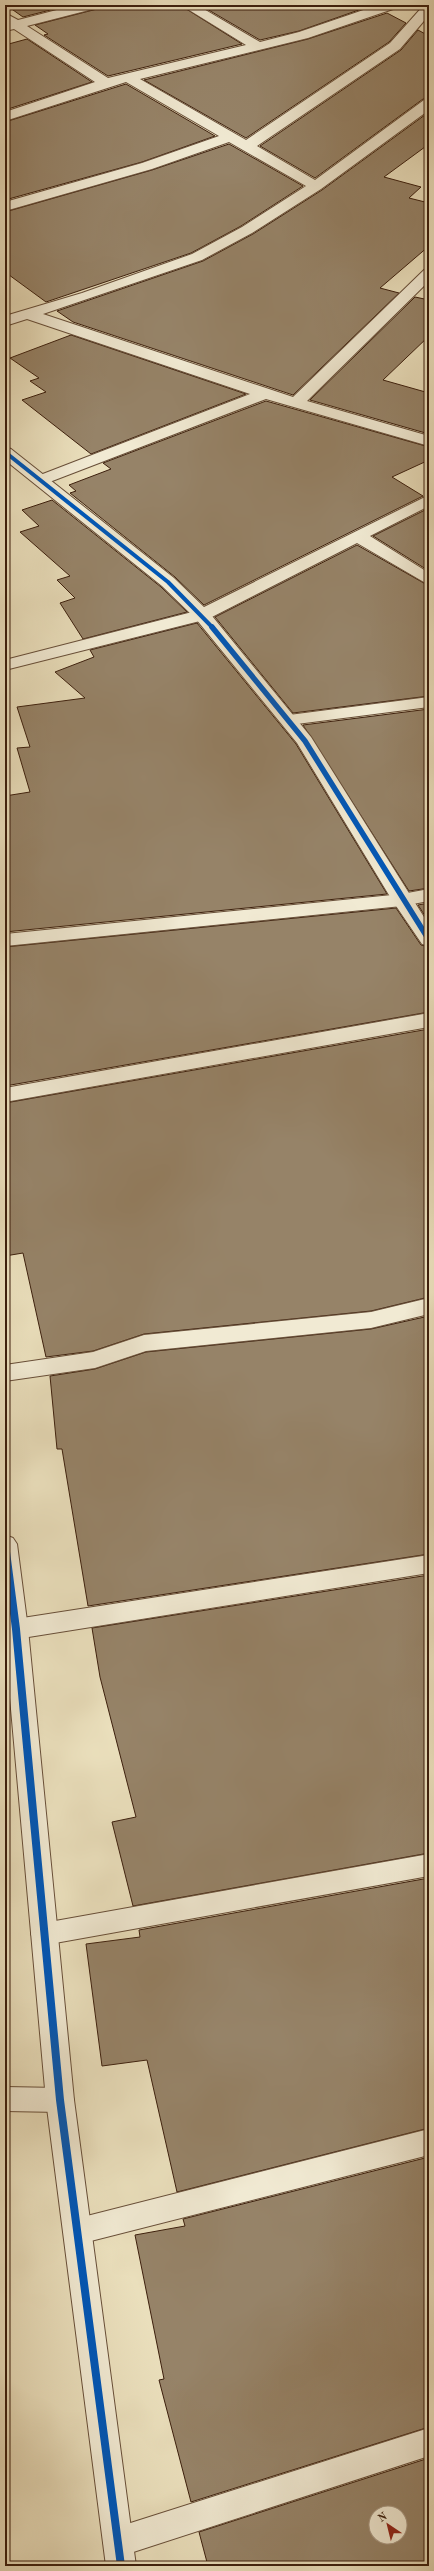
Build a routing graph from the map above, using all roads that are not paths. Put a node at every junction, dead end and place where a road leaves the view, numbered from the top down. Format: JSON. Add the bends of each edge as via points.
{"nodes":[{"id":1,"x":92,"y":5,"type":"edge"},
{"id":2,"x":188,"y":5,"type":"edge"},
{"id":3,"x":391,"y":5,"type":"edge"},
{"id":4,"x":429,"y":7,"type":"edge"},
{"id":5,"x":8,"y":23,"type":"edge"},
{"id":6,"x":256,"y":45,"type":"junction"},
{"id":7,"x":127,"y":77,"type":"junction"},
{"id":8,"x":106,"y":83,"type":"junction"},
{"id":9,"x":429,"y":103,"type":"edge"},
{"id":10,"x":5,"y":117,"type":"edge"},
{"id":11,"x":231,"y":136,"type":"junction"},
{"id":12,"x":247,"y":146,"type":"junction"},
{"id":13,"x":316,"y":186,"type":"junction"},
{"id":14,"x":5,"y":207,"type":"edge"},
{"id":15,"x":429,"y":273,"type":"edge"},
{"id":16,"x":29,"y":315,"type":"junction"},
{"id":17,"x":5,"y":321,"type":"edge"},
{"id":18,"x":265,"y":394,"type":"junction"},
{"id":19,"x":296,"y":403,"type":"junction"},
{"id":20,"x":429,"y":441,"type":"edge"},
{"id":21,"x":5,"y":452,"type":"edge"},
{"id":22,"x":41,"y":480,"type":"junction"},
{"id":23,"x":429,"y":500,"type":"edge"},
{"id":24,"x":358,"y":536,"type":"junction"},
{"id":25,"x":429,"y":580,"type":"edge"},
{"id":26,"x":202,"y":615,"type":"junction"},
{"id":27,"x":5,"y":665,"type":"edge"},
{"id":28,"x":429,"y":702,"type":"edge"},
{"id":29,"x":289,"y":720,"type":"junction"},
{"id":30,"x":429,"y":895,"type":"edge"},
{"id":31,"x":402,"y":900,"type":"junction"},
{"id":32,"x":5,"y":940,"type":"edge"},
{"id":33,"x":429,"y":940,"type":"edge"},
{"id":34,"x":429,"y":1020,"type":"edge"},
{"id":35,"x":5,"y":1095,"type":"edge"},
{"id":36,"x":429,"y":1306,"type":"edge"},
{"id":37,"x":5,"y":1373,"type":"edge"},
{"id":38,"x":5,"y":1544,"type":"edge"},
{"id":39,"x":429,"y":1564,"type":"edge"},
{"id":40,"x":16,"y":1629,"type":"junction"},
{"id":41,"x":429,"y":1865,"type":"edge"},
{"id":42,"x":44,"y":1934,"type":"junction"},
{"id":43,"x":5,"y":2099,"type":"edge"},
{"id":44,"x":60,"y":2100,"type":"junction"},
{"id":45,"x":429,"y":2142,"type":"edge"},
{"id":46,"x":79,"y":2231,"type":"junction"},
{"id":47,"x":429,"y":2442,"type":"edge"},
{"id":48,"x":120,"y":2554,"type":"edge"}],
"edges":[{"from":1,"to":5,"type":"street"},
{"from":2,"to":6,"type":"street"},
{"from":3,"to":6,"type":"street","via":[[303,35]]},
{"from":4,"to":12,"type":"street","via":[[395,46]]},
{"from":5,"to":8,"type":"street"},
{"from":6,"to":7,"type":"street"},
{"from":7,"to":8,"type":"street"},
{"from":7,"to":11,"type":"street"},
{"from":8,"to":10,"type":"street"},
{"from":9,"to":13,"type":"street"},
{"from":11,"to":12,"type":"street"},
{"from":11,"to":14,"type":"street","via":[[147,166]]},
{"from":12,"to":13,"type":"street"},
{"from":13,"to":16,"type":"street","via":[[247,230],[197,256]]},
{"from":15,"to":19,"type":"street"},
{"from":16,"to":17,"type":"street"},
{"from":16,"to":18,"type":"street"},
{"from":18,"to":19,"type":"street"},
{"from":18,"to":22,"type":"street"},
{"from":19,"to":20,"type":"street"},
{"from":21,"to":22,"type":"street"},
{"from":22,"to":26,"type":"street","via":[[168,582]]},
{"from":23,"to":24,"type":"street"},
{"from":24,"to":25,"type":"street"},
{"from":24,"to":26,"type":"street"},
{"from":26,"to":27,"type":"street"},
{"from":26,"to":29,"type":"street"},
{"from":28,"to":29,"type":"street"},
{"from":29,"to":31,"type":"street"},
{"from":30,"to":31,"type":"street"},
{"from":31,"to":32,"type":"street"},
{"from":31,"to":33,"type":"street"},
{"from":34,"to":35,"type":"street"},
{"from":36,"to":37,"type":"street","via":[[371,1320],[144,1343],[95,1360]]},
{"from":38,"to":40,"type":"street"},
{"from":39,"to":40,"type":"street"},
{"from":40,"to":42,"type":"street"},
{"from":41,"to":42,"type":"street"},
{"from":42,"to":44,"type":"street"},
{"from":43,"to":44,"type":"street"},
{"from":44,"to":46,"type":"street"},
{"from":45,"to":46,"type":"street"},
{"from":46,"to":48,"type":"street"},
{"from":47,"to":48,"type":"street"}]}
